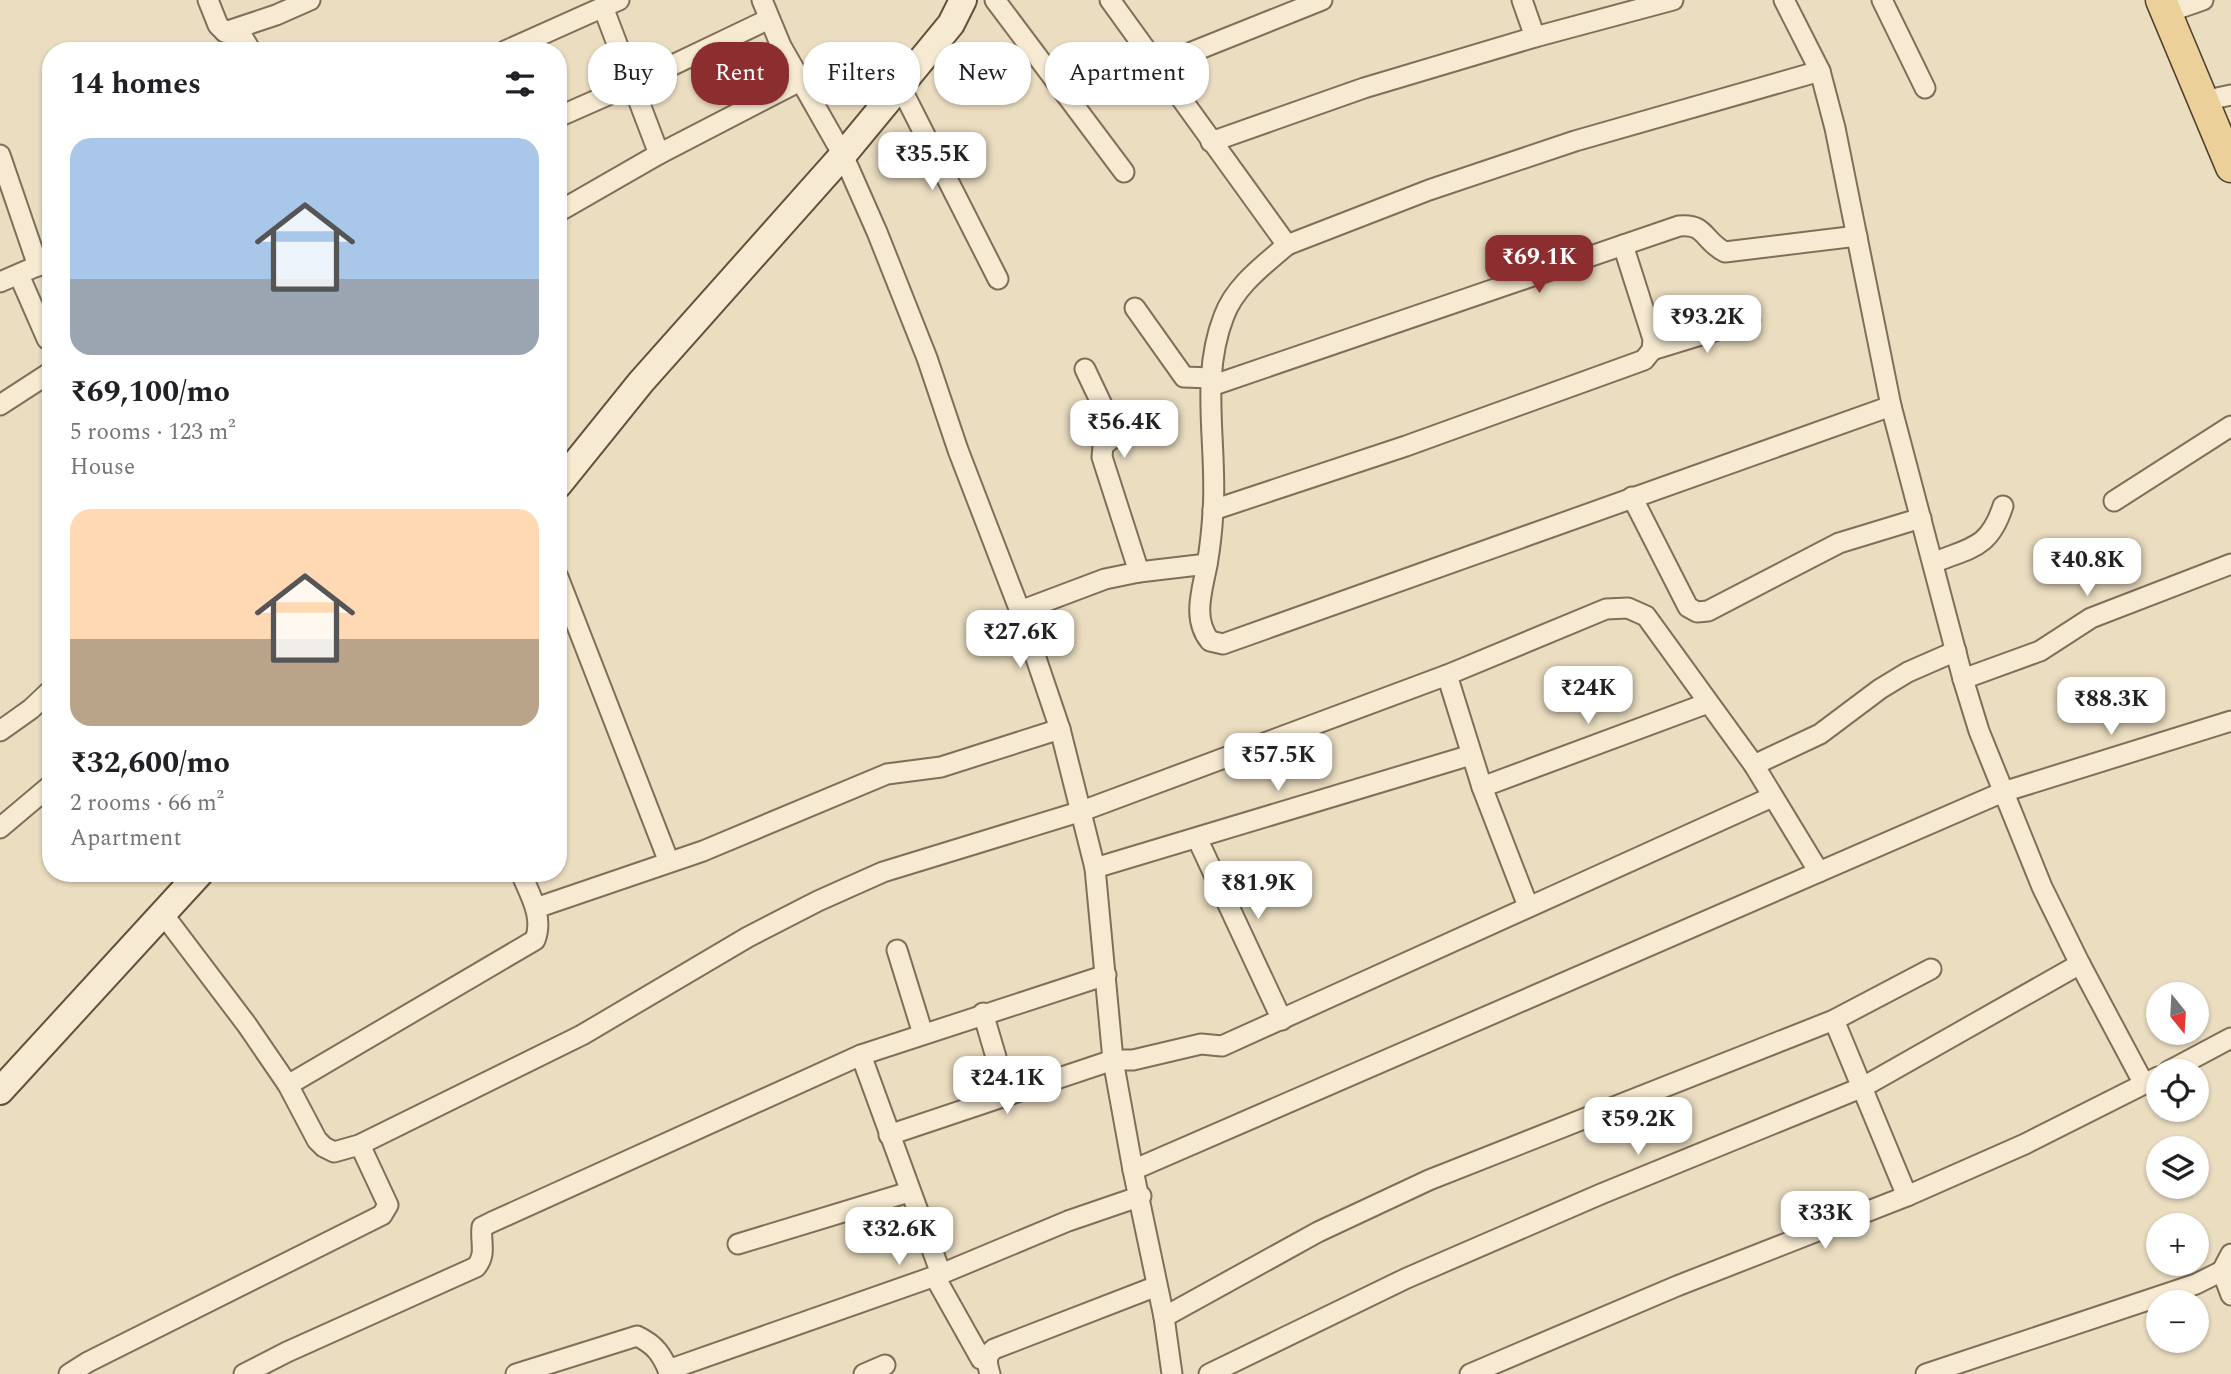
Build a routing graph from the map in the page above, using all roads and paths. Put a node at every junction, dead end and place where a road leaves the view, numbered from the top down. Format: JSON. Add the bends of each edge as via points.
{"nodes":[{"id":1,"x":208,"y":0,"type":"edge"},
{"id":2,"x":310,"y":0,"type":"edge"},
{"id":3,"x":963,"y":0,"type":"edge"},
{"id":4,"x":995,"y":0,"type":"edge"},
{"id":5,"x":1110,"y":0,"type":"edge"},
{"id":6,"x":1322,"y":0,"type":"edge"},
{"id":7,"x":1522,"y":0,"type":"edge"},
{"id":8,"x":1673,"y":0,"type":"edge"},
{"id":9,"x":1784,"y":0,"type":"edge"},
{"id":10,"x":1882,"y":0,"type":"edge"},
{"id":11,"x":2180,"y":2,"type":"edge"},
{"id":12,"x":611,"y":4,"type":"edge"},
{"id":13,"x":766,"y":9,"type":"edge"},
{"id":14,"x":225,"y":32,"type":"junction"},
{"id":15,"x":1535,"y":37,"type":"junction"},
{"id":16,"x":246,"y":42,"type":"edge"},
{"id":17,"x":525,"y":42,"type":"edge"},
{"id":18,"x":621,"y":42,"type":"edge"},
{"id":19,"x":1140,"y":42,"type":"edge"},
{"id":20,"x":1209,"y":45,"type":"edge"},
{"id":21,"x":677,"y":59,"type":"edge"},
{"id":22,"x":920,"y":62,"type":"edge"},
{"id":23,"x":1819,"y":71,"type":"junction"},
{"id":24,"x":800,"y":81,"type":"junction"},
{"id":25,"x":1925,"y":88,"type":"dead end"},
{"id":26,"x":2224,"y":96,"type":"edge"},
{"id":27,"x":588,"y":104,"type":"edge"},
{"id":28,"x":640,"y":105,"type":"edge"},
{"id":29,"x":884,"y":105,"type":"edge"},
{"id":30,"x":910,"y":105,"type":"edge"},
{"id":31,"x":1185,"y":105,"type":"edge"},
{"id":32,"x":567,"y":113,"type":"edge"},
{"id":33,"x":2231,"y":127,"type":"edge"},
{"id":34,"x":1212,"y":142,"type":"junction"},
{"id":35,"x":0,"y":155,"type":"edge"},
{"id":36,"x":659,"y":155,"type":"junction"},
{"id":37,"x":843,"y":155,"type":"junction"},
{"id":38,"x":2231,"y":167,"type":"edge"},
{"id":39,"x":1125,"y":172,"type":"dead end"},
{"id":40,"x":567,"y":207,"type":"edge"},
{"id":41,"x":1857,"y":236,"type":"junction"},
{"id":42,"x":1623,"y":244,"type":"junction"},
{"id":43,"x":1287,"y":245,"type":"junction"},
{"id":44,"x":42,"y":258,"type":"edge"},
{"id":45,"x":42,"y":264,"type":"edge"},
{"id":46,"x":19,"y":275,"type":"junction"},
{"id":47,"x":998,"y":279,"type":"dead end"},
{"id":48,"x":0,"y":282,"type":"edge"},
{"id":49,"x":1135,"y":308,"type":"dead end"},
{"id":50,"x":1751,"y":320,"type":"dead end"},
{"id":51,"x":42,"y":328,"type":"edge"},
{"id":52,"x":1652,"y":350,"type":"junction"},
{"id":53,"x":1085,"y":369,"type":"dead end"},
{"id":54,"x":42,"y":378,"type":"edge"},
{"id":55,"x":1211,"y":382,"type":"junction"},
{"id":56,"x":0,"y":405,"type":"edge"},
{"id":57,"x":1891,"y":405,"type":"junction"},
{"id":58,"x":2231,"y":426,"type":"edge"},
{"id":59,"x":567,"y":474,"type":"edge"},
{"id":60,"x":1632,"y":497,"type":"junction"},
{"id":61,"x":2114,"y":501,"type":"dead end"},
{"id":62,"x":2003,"y":506,"type":"dead end"},
{"id":63,"x":1213,"y":510,"type":"junction"},
{"id":64,"x":1921,"y":518,"type":"junction"},
{"id":65,"x":1933,"y":563,"type":"junction"},
{"id":66,"x":1207,"y":564,"type":"junction"},
{"id":67,"x":2231,"y":564,"type":"edge"},
{"id":68,"x":1139,"y":572,"type":"junction"},
{"id":69,"x":567,"y":601,"type":"edge"},
{"id":70,"x":1020,"y":611,"type":"junction"},
{"id":71,"x":1956,"y":651,"type":"junction"},
{"id":72,"x":1447,"y":675,"type":"junction"},
{"id":73,"x":1963,"y":679,"type":"junction"},
{"id":74,"x":42,"y":699,"type":"edge"},
{"id":75,"x":1709,"y":703,"type":"junction"},
{"id":76,"x":2231,"y":721,"type":"edge"},
{"id":77,"x":1060,"y":729,"type":"junction"},
{"id":78,"x":0,"y":731,"type":"edge"},
{"id":79,"x":1471,"y":755,"type":"junction"},
{"id":80,"x":1754,"y":765,"type":"junction"},
{"id":81,"x":1482,"y":787,"type":"junction"},
{"id":82,"x":2003,"y":792,"type":"junction"},
{"id":83,"x":42,"y":793,"type":"edge"},
{"id":84,"x":1772,"y":797,"type":"junction"},
{"id":85,"x":1082,"y":811,"type":"junction"},
{"id":86,"x":0,"y":828,"type":"edge"},
{"id":87,"x":1197,"y":838,"type":"junction"},
{"id":88,"x":669,"y":862,"type":"junction"},
{"id":89,"x":1095,"y":868,"type":"junction"},
{"id":90,"x":1819,"y":873,"type":"junction"},
{"id":91,"x":192,"y":882,"type":"edge"},
{"id":92,"x":525,"y":882,"type":"edge"},
{"id":93,"x":1528,"y":906,"type":"junction"},
{"id":94,"x":536,"y":908,"type":"junction"},
{"id":95,"x":163,"y":914,"type":"junction"},
{"id":96,"x":897,"y":950,"type":"dead end"},
{"id":97,"x":2080,"y":964,"type":"junction"},
{"id":98,"x":1931,"y":969,"type":"dead end"},
{"id":99,"x":1106,"y":975,"type":"junction"},
{"id":100,"x":983,"y":1013,"type":"junction"},
{"id":101,"x":1282,"y":1020,"type":"junction"},
{"id":102,"x":1834,"y":1020,"type":"junction"},
{"id":103,"x":923,"y":1034,"type":"junction"},
{"id":104,"x":2231,"y":1038,"type":"edge"},
{"id":105,"x":861,"y":1055,"type":"junction"},
{"id":106,"x":2192,"y":1059,"type":"edge"},
{"id":107,"x":1113,"y":1060,"type":"junction"},
{"id":108,"x":2146,"y":1073,"type":"edge"},
{"id":109,"x":2146,"y":1084,"type":"edge"},
{"id":110,"x":288,"y":1085,"type":"junction"},
{"id":111,"x":1863,"y":1087,"type":"junction"},
{"id":112,"x":0,"y":1091,"type":"edge"},
{"id":113,"x":1003,"y":1096,"type":"junction"},
{"id":114,"x":889,"y":1135,"type":"junction"},
{"id":115,"x":360,"y":1145,"type":"junction"},
{"id":116,"x":1133,"y":1171,"type":"junction"},
{"id":117,"x":909,"y":1192,"type":"junction"},
{"id":118,"x":1140,"y":1196,"type":"junction"},
{"id":119,"x":1907,"y":1196,"type":"junction"},
{"id":120,"x":738,"y":1244,"type":"dead end"},
{"id":121,"x":2226,"y":1262,"type":"edge"},
{"id":122,"x":941,"y":1274,"type":"junction"},
{"id":123,"x":1157,"y":1286,"type":"junction"},
{"id":124,"x":2231,"y":1295,"type":"edge"},
{"id":125,"x":1164,"y":1317,"type":"junction"},
{"id":126,"x":885,"y":1365,"type":"dead end"},
{"id":127,"x":986,"y":1366,"type":"edge"},
{"id":128,"x":669,"y":1372,"type":"edge"},
{"id":129,"x":69,"y":1374,"type":"edge"},
{"id":130,"x":244,"y":1374,"type":"edge"},
{"id":131,"x":516,"y":1374,"type":"edge"},
{"id":132,"x":864,"y":1374,"type":"edge"},
{"id":133,"x":1172,"y":1374,"type":"edge"},
{"id":134,"x":1209,"y":1374,"type":"edge"},
{"id":135,"x":1470,"y":1374,"type":"edge"},
{"id":136,"x":1926,"y":1374,"type":"edge"}],
"edges":[{"from":1,"to":14,"type":"street"},
{"from":2,"to":14,"type":"street"},
{"from":3,"to":22,"type":"street","via":[[951,24]]},
{"from":4,"to":39,"type":"street"},
{"from":5,"to":19,"type":"street"},
{"from":6,"to":20,"type":"street"},
{"from":7,"to":15,"type":"street"},
{"from":8,"to":15,"type":"street"},
{"from":9,"to":23,"type":"street"},
{"from":10,"to":25,"type":"street"},
{"from":11,"to":26,"type":"main road"},
{"from":11,"to":38,"type":"main road"},
{"from":12,"to":17,"type":"street"},
{"from":12,"to":18,"type":"street"},
{"from":13,"to":21,"type":"street"},
{"from":13,"to":24,"type":"street"},
{"from":14,"to":16,"type":"street","via":[[242,36]]},
{"from":15,"to":34,"type":"street","via":[[1364,88]]},
{"from":23,"to":41,"type":"street"},
{"from":23,"to":43,"type":"street","via":[[1575,141],[1429,190]]},
{"from":24,"to":36,"type":"street"},
{"from":24,"to":37,"type":"street"},
{"from":26,"to":33,"type":"main road"},
{"from":27,"to":32,"type":"street"},
{"from":28,"to":36,"type":"street"},
{"from":29,"to":37,"type":"street"},
{"from":30,"to":47,"type":"street"},
{"from":31,"to":34,"type":"street"},
{"from":34,"to":43,"type":"street"},
{"from":35,"to":44,"type":"street"},
{"from":36,"to":40,"type":"street"},
{"from":37,"to":59,"type":"street","via":[[641,383]]},
{"from":37,"to":70,"type":"street","via":[[927,358],[986,529]]},
{"from":41,"to":42,"type":"street","via":[[1725,252],[1692,225]]},
{"from":41,"to":57,"type":"street"},
{"from":42,"to":52,"type":"street","via":[[1653,339]]},
{"from":42,"to":55,"type":"street"},
{"from":43,"to":55,"type":"street","via":[[1248,279],[1224,314]]},
{"from":45,"to":46,"type":"street"},
{"from":46,"to":48,"type":"street"},
{"from":46,"to":51,"type":"street"},
{"from":49,"to":55,"type":"street","via":[[1184,377]]},
{"from":50,"to":52,"type":"street"},
{"from":52,"to":63,"type":"street","via":[[1643,360]]},
{"from":53,"to":68,"type":"street","via":[[1114,430],[1115,436],[1103,446],[1102,457]]},
{"from":54,"to":56,"type":"street"},
{"from":55,"to":63,"type":"street"},
{"from":57,"to":60,"type":"street"},
{"from":57,"to":64,"type":"street"},
{"from":58,"to":61,"type":"street"},
{"from":60,"to":64,"type":"street","via":[[1688,607],[1697,612],[1708,611],[1839,543]]},
{"from":60,"to":66,"type":"street","via":[[1223,644],[1210,641],[1199,618]]},
{"from":62,"to":65,"type":"street","via":[[1989,537]]},
{"from":63,"to":66,"type":"street"},
{"from":64,"to":65,"type":"street"},
{"from":65,"to":71,"type":"street"},
{"from":66,"to":68,"type":"street"},
{"from":67,"to":73,"type":"street","via":[[2091,618],[2040,651]]},
{"from":68,"to":70,"type":"street","via":[[1105,579]]},
{"from":69,"to":88,"type":"street"},
{"from":70,"to":77,"type":"street"},
{"from":71,"to":73,"type":"street"},
{"from":71,"to":80,"type":"street","via":[[1898,677],[1820,734]]},
{"from":72,"to":75,"type":"street","via":[[1606,609],[1628,608],[1646,615]]},
{"from":72,"to":79,"type":"street"},
{"from":72,"to":85,"type":"street"},
{"from":73,"to":82,"type":"street"},
{"from":74,"to":78,"type":"street"},
{"from":75,"to":80,"type":"street"},
{"from":75,"to":81,"type":"street"},
{"from":76,"to":82,"type":"street"},
{"from":77,"to":85,"type":"street"},
{"from":77,"to":88,"type":"street","via":[[941,767],[887,774]]},
{"from":79,"to":81,"type":"street"},
{"from":79,"to":87,"type":"street"},
{"from":80,"to":84,"type":"street"},
{"from":81,"to":93,"type":"street"},
{"from":82,"to":90,"type":"street"},
{"from":82,"to":97,"type":"street"},
{"from":83,"to":86,"type":"street"},
{"from":84,"to":90,"type":"street"},
{"from":84,"to":93,"type":"street"},
{"from":85,"to":89,"type":"street"},
{"from":85,"to":115,"type":"street","via":[[883,872],[818,901],[582,1035]]},
{"from":87,"to":89,"type":"street"},
{"from":87,"to":101,"type":"street"},
{"from":88,"to":94,"type":"street"},
{"from":89,"to":99,"type":"street"},
{"from":90,"to":116,"type":"street"},
{"from":91,"to":95,"type":"street"},
{"from":92,"to":94,"type":"street"},
{"from":93,"to":101,"type":"street"},
{"from":94,"to":110,"type":"street","via":[[539,929],[535,940]]},
{"from":95,"to":110,"type":"street"},
{"from":95,"to":112,"type":"street"},
{"from":96,"to":103,"type":"street"},
{"from":97,"to":108,"type":"street"},
{"from":97,"to":111,"type":"street"},
{"from":98,"to":102,"type":"street"},
{"from":99,"to":100,"type":"street"},
{"from":99,"to":107,"type":"street"},
{"from":100,"to":103,"type":"street"},
{"from":100,"to":113,"type":"street"},
{"from":101,"to":107,"type":"street","via":[[1222,1046],[1201,1044],[1133,1060]]},
{"from":102,"to":111,"type":"street"},
{"from":102,"to":125,"type":"street","via":[[1429,1180],[1318,1232]]},
{"from":103,"to":105,"type":"street"},
{"from":104,"to":106,"type":"street"},
{"from":105,"to":114,"type":"street"},
{"from":105,"to":130,"type":"street","via":[[482,1227],[484,1247],[476,1267]]},
{"from":107,"to":113,"type":"street"},
{"from":107,"to":116,"type":"street"},
{"from":109,"to":119,"type":"street"},
{"from":110,"to":115,"type":"street","via":[[324,1147],[334,1152]]},
{"from":111,"to":119,"type":"street"},
{"from":111,"to":134,"type":"street","via":[[1407,1278]]},
{"from":113,"to":114,"type":"street"},
{"from":114,"to":117,"type":"street"},
{"from":115,"to":129,"type":"street","via":[[388,1205],[382,1215]]},
{"from":116,"to":118,"type":"street"},
{"from":117,"to":120,"type":"street"},
{"from":117,"to":122,"type":"street"},
{"from":118,"to":122,"type":"street"},
{"from":118,"to":123,"type":"street"},
{"from":119,"to":135,"type":"street"},
{"from":121,"to":124,"type":"street"},
{"from":121,"to":136,"type":"street","via":[[2196,1284]]},
{"from":122,"to":127,"type":"street","via":[[935,1276]]},
{"from":122,"to":128,"type":"street"},
{"from":123,"to":125,"type":"street"},
{"from":123,"to":127,"type":"street","via":[[994,1349],[988,1353]]},
{"from":125,"to":133,"type":"street"},
{"from":126,"to":132,"type":"street"},
{"from":128,"to":131,"type":"street","via":[[661,1352],[637,1336]]}]}
